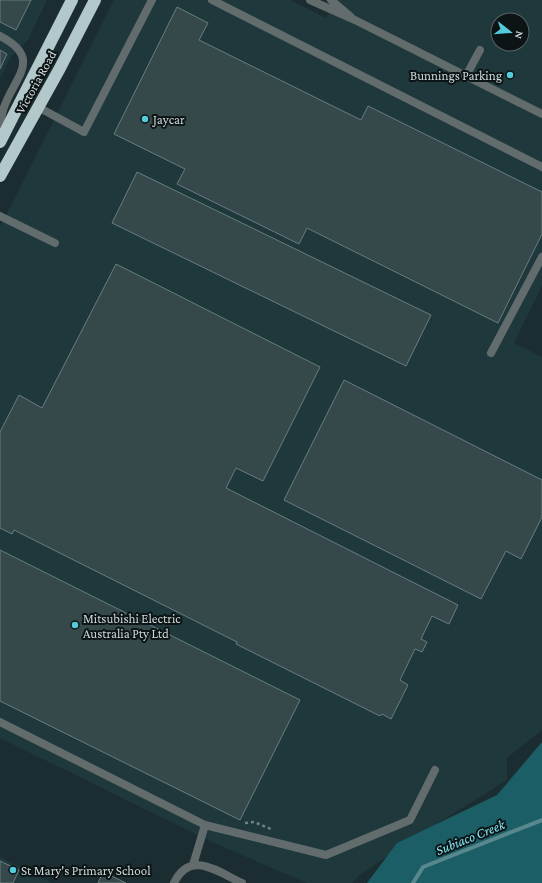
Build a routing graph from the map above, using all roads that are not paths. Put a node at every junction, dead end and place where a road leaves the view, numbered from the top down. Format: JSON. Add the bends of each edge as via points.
{"nodes":[{"id":1,"x":72,"y":0,"type":"edge"},
{"id":2,"x":95,"y":0,"type":"edge"},
{"id":3,"x":152,"y":0,"type":"edge"},
{"id":4,"x":212,"y":0,"type":"edge"},
{"id":5,"x":310,"y":0,"type":"edge"},
{"id":6,"x":331,"y":0,"type":"edge"},
{"id":7,"x":355,"y":20,"type":"junction"},
{"id":8,"x":0,"y":36,"type":"edge"},
{"id":9,"x":480,"y":50,"type":"dead end"},
{"id":10,"x":466,"y":76,"type":"junction"},
{"id":11,"x":38,"y":107,"type":"junction"},
{"id":12,"x":542,"y":114,"type":"edge"},
{"id":13,"x":0,"y":141,"type":"edge"},
{"id":14,"x":542,"y":167,"type":"edge"},
{"id":15,"x":0,"y":176,"type":"edge"},
{"id":16,"x":0,"y":216,"type":"edge"},
{"id":17,"x":55,"y":243,"type":"dead end"},
{"id":18,"x":542,"y":257,"type":"edge"},
{"id":19,"x":491,"y":353,"type":"dead end"},
{"id":20,"x":0,"y":722,"type":"edge"},
{"id":21,"x":435,"y":770,"type":"dead end"},
{"id":22,"x":206,"y":825,"type":"junction"},
{"id":23,"x":193,"y":864,"type":"junction"},
{"id":24,"x":174,"y":883,"type":"edge"},
{"id":25,"x":242,"y":883,"type":"edge"}],
"edges":[{"from":1,"to":13,"type":"highway","name":"Victoria Road"},
{"from":2,"to":11,"type":"highway","name":"Victoria Road"},
{"from":3,"to":11,"type":"street","via":[[84,132]]},
{"from":4,"to":14,"type":"street"},
{"from":5,"to":7,"type":"street"},
{"from":6,"to":7,"type":"street"},
{"from":7,"to":10,"type":"street"},
{"from":8,"to":13,"type":"street","via":[[13,43],[22,53],[24,65],[2,114]]},
{"from":9,"to":10,"type":"street"},
{"from":10,"to":12,"type":"street"},
{"from":11,"to":15,"type":"highway","name":"Victoria Road"},
{"from":16,"to":17,"type":"street"},
{"from":18,"to":19,"type":"street"},
{"from":20,"to":22,"type":"street"},
{"from":21,"to":22,"type":"street","via":[[410,820],[326,855]]},
{"from":22,"to":23,"type":"street"},
{"from":23,"to":24,"type":"street","via":[[180,872]]},
{"from":23,"to":25,"type":"street","via":[[206,866]]}]}
